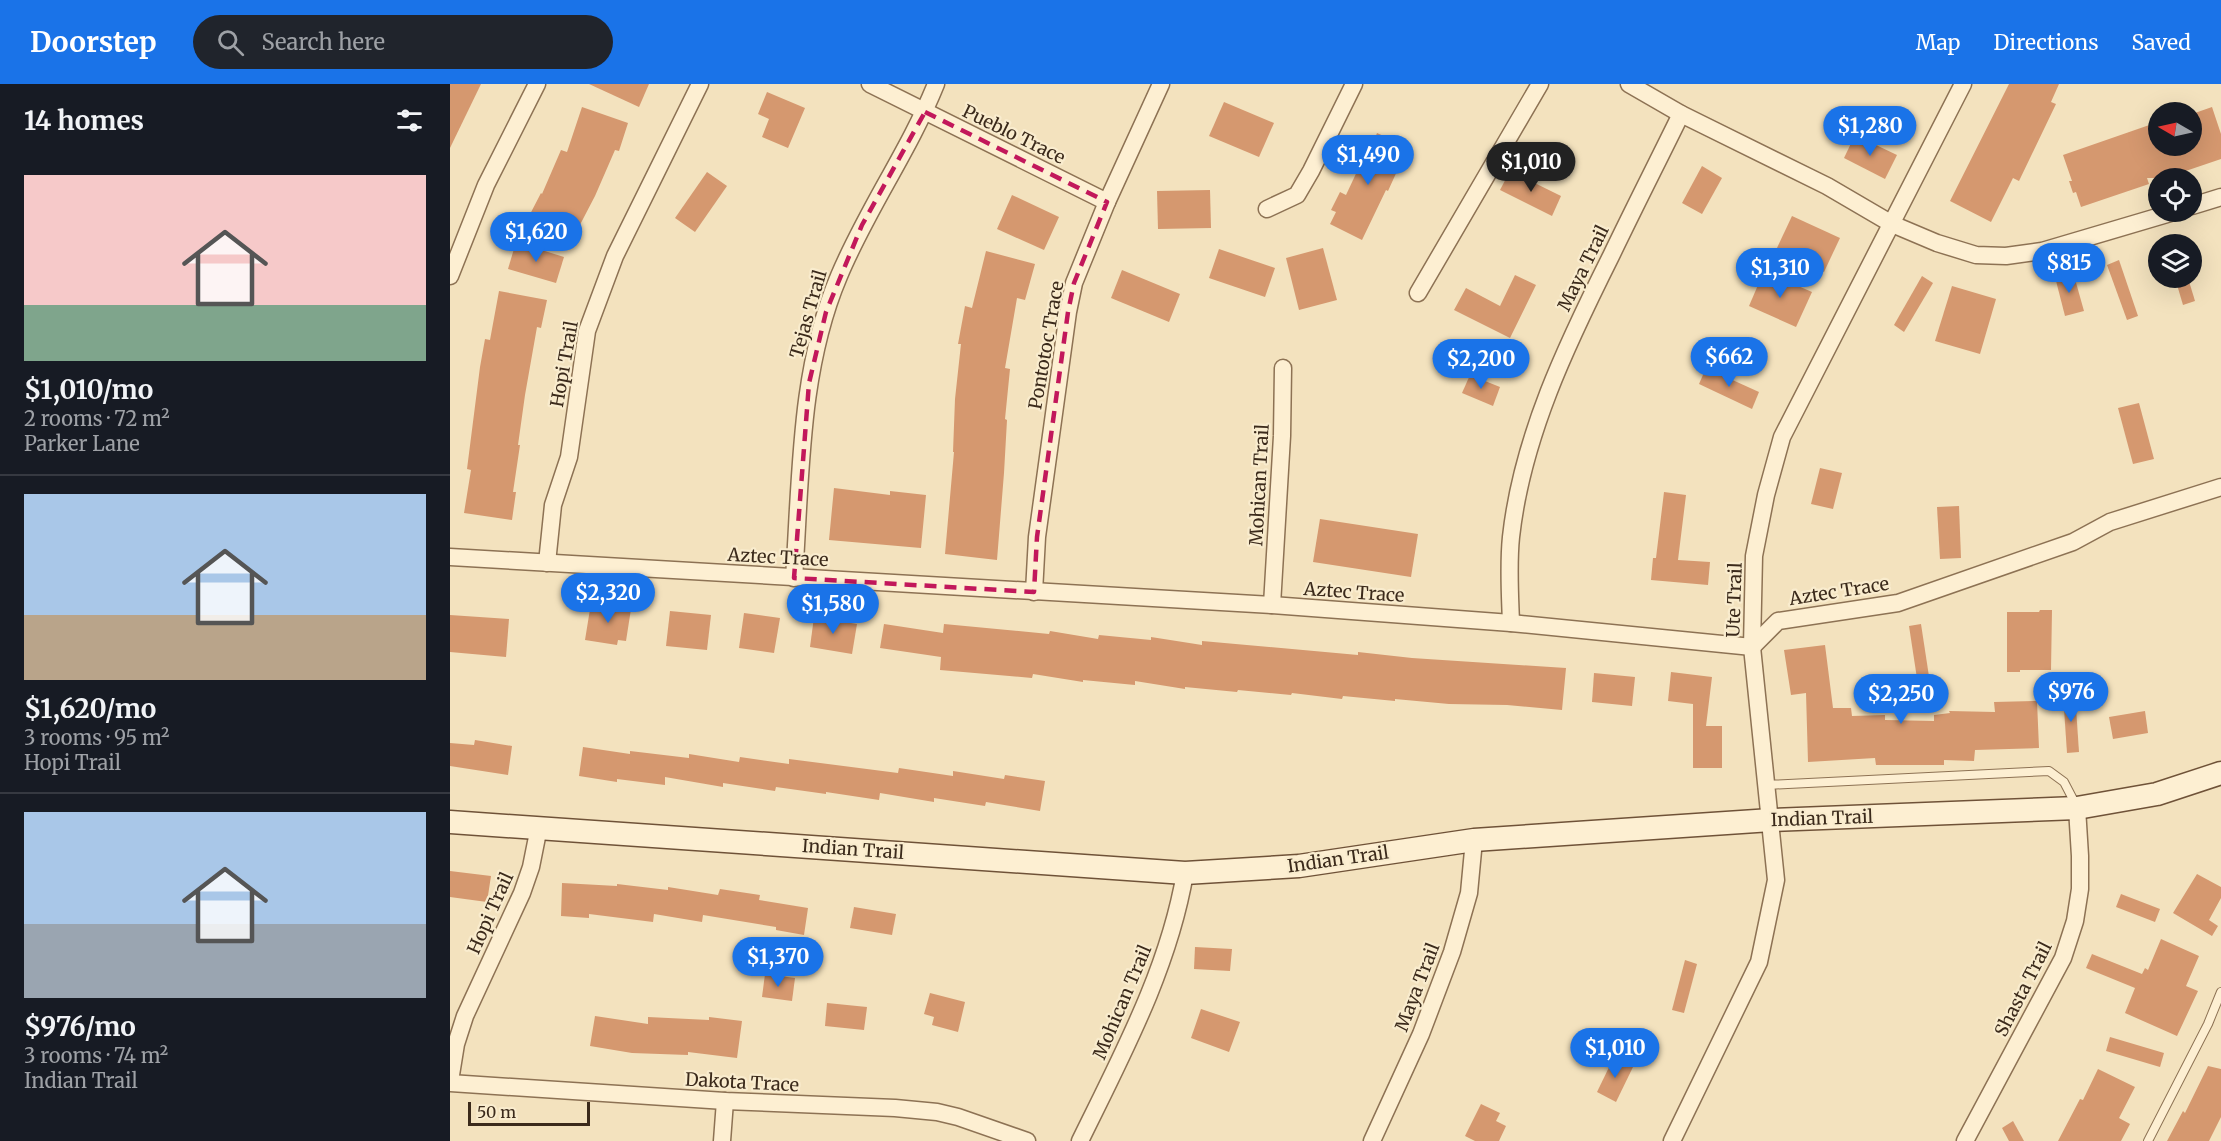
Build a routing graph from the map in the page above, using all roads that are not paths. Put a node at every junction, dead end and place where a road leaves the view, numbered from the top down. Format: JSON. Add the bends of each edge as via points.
{"nodes":[{"id":1,"x":537,"y":84,"type":"edge"},
{"id":2,"x":700,"y":84,"type":"edge"},
{"id":3,"x":870,"y":84,"type":"edge"},
{"id":4,"x":936,"y":84,"type":"edge"},
{"id":5,"x":1161,"y":84,"type":"edge"},
{"id":6,"x":1354,"y":84,"type":"edge"},
{"id":7,"x":1540,"y":84,"type":"edge"},
{"id":8,"x":1629,"y":84,"type":"edge"},
{"id":9,"x":1963,"y":84,"type":"edge"},
{"id":10,"x":925,"y":112,"type":"junction"},
{"id":11,"x":1682,"y":114,"type":"junction"},
{"id":12,"x":2221,"y":197,"type":"edge"},
{"id":13,"x":1107,"y":202,"type":"junction"},
{"id":14,"x":2202,"y":203,"type":"edge"},
{"id":15,"x":1267,"y":209,"type":"dead end"},
{"id":16,"x":2148,"y":219,"type":"edge"},
{"id":17,"x":1892,"y":224,"type":"junction"},
{"id":18,"x":450,"y":276,"type":"edge"},
{"id":19,"x":1418,"y":293,"type":"dead end"},
{"id":20,"x":1283,"y":368,"type":"dead end"},
{"id":21,"x":2221,"y":486,"type":"edge"},
{"id":22,"x":450,"y":557,"type":"edge"},
{"id":23,"x":547,"y":563,"type":"junction"},
{"id":24,"x":794,"y":578,"type":"junction"},
{"id":25,"x":1034,"y":592,"type":"junction"},
{"id":26,"x":1272,"y":605,"type":"junction"},
{"id":27,"x":1511,"y":623,"type":"junction"},
{"id":28,"x":1752,"y":647,"type":"junction"},
{"id":29,"x":2221,"y":773,"type":"edge"},
{"id":30,"x":1767,"y":785,"type":"junction"},
{"id":31,"x":2077,"y":808,"type":"junction"},
{"id":32,"x":1771,"y":820,"type":"junction"},
{"id":33,"x":450,"y":822,"type":"edge"},
{"id":34,"x":539,"y":827,"type":"junction"},
{"id":35,"x":1474,"y":840,"type":"junction"},
{"id":36,"x":1185,"y":873,"type":"junction"},
{"id":37,"x":2221,"y":992,"type":"edge"},
{"id":38,"x":450,"y":1082,"type":"edge"},
{"id":39,"x":725,"y":1101,"type":"junction"},
{"id":40,"x":722,"y":1141,"type":"edge"},
{"id":41,"x":1027,"y":1141,"type":"edge"},
{"id":42,"x":1080,"y":1141,"type":"edge"},
{"id":43,"x":1372,"y":1141,"type":"edge"},
{"id":44,"x":1672,"y":1141,"type":"edge"},
{"id":45,"x":1965,"y":1141,"type":"edge"},
{"id":46,"x":2148,"y":1141,"type":"edge"}],
"edges":[{"from":1,"to":18,"type":"street","via":[[486,185]]},
{"from":2,"to":23,"type":"street","name":"Hopi Trail","via":[[615,256],[587,332],[569,458],[553,505]]},
{"from":3,"to":10,"type":"street","name":"Pueblo Trace"},
{"from":4,"to":10,"type":"street","name":"Tejas Trail"},
{"from":5,"to":13,"type":"street","name":"Pontotoc Trace"},
{"from":6,"to":15,"type":"street","via":[[1297,195]]},
{"from":7,"to":19,"type":"street"},
{"from":8,"to":11,"type":"street"},
{"from":9,"to":17,"type":"street","name":"Ute Trail"},
{"from":10,"to":13,"type":"street","name":"Pueblo Trace"},
{"from":10,"to":24,"type":"street","name":"Tejas Trail","via":[[862,225],[826,312],[809,383]]},
{"from":11,"to":17,"type":"street","via":[[1827,186]]},
{"from":11,"to":27,"type":"street","name":"Maya Trail","via":[[1553,379],[1519,492],[1511,537]]},
{"from":12,"to":14,"type":"street"},
{"from":13,"to":25,"type":"street","name":"Pontotoc Trace","via":[[1074,283],[1068,312],[1036,537]]},
{"from":16,"to":17,"type":"street","via":[[2042,250],[2006,256],[1976,255]]},
{"from":17,"to":28,"type":"street","name":"Ute Trail","via":[[1782,437],[1754,556]]},
{"from":20,"to":26,"type":"street","name":"Mohican Trail"},
{"from":21,"to":28,"type":"street","name":"Aztec Trace","via":[[2110,522],[2073,542],[1898,603],[1778,621]]},
{"from":22,"to":23,"type":"street","name":"Aztec Trace"},
{"from":23,"to":24,"type":"street","name":"Aztec Trace"},
{"from":24,"to":25,"type":"street","name":"Aztec Trace"},
{"from":25,"to":26,"type":"street","name":"Aztec Trace"},
{"from":26,"to":27,"type":"street","name":"Aztec Trace"},
{"from":27,"to":28,"type":"street","name":"Aztec Trace"},
{"from":28,"to":30,"type":"street","name":"Ute Trail"},
{"from":29,"to":31,"type":"street","name":"Indian Trail","via":[[2157,794]]},
{"from":30,"to":31,"type":"lane","via":[[2049,771],[2064,782]]},
{"from":30,"to":32,"type":"street","name":"Ute Trail"},
{"from":31,"to":32,"type":"street","name":"Indian Trail"},
{"from":31,"to":45,"type":"street","name":"Shasta Trail","via":[[2080,889],[2063,958]]},
{"from":32,"to":35,"type":"street","name":"Indian Trail"},
{"from":32,"to":44,"type":"street","name":"Ute Trail","via":[[1776,880],[1759,962]]},
{"from":33,"to":34,"type":"street","name":"Indian Trail"},
{"from":34,"to":36,"type":"street","name":"Indian Trail"},
{"from":34,"to":38,"type":"street","name":"Hopi Trail","via":[[522,893],[465,1016]]},
{"from":35,"to":36,"type":"street","name":"Indian Trail","via":[[1299,866]]},
{"from":35,"to":43,"type":"street","name":"Maya Trail","via":[[1469,893],[1452,952],[1421,1034]]},
{"from":36,"to":42,"type":"street","name":"Mohican Trail","via":[[1180,905],[1156,977]]},
{"from":37,"to":46,"type":"lane"},
{"from":38,"to":39,"type":"street","name":"Dakota Trace"},
{"from":39,"to":40,"type":"street"},
{"from":39,"to":41,"type":"street","name":"Dakota Trace","via":[[937,1112]]}]}
